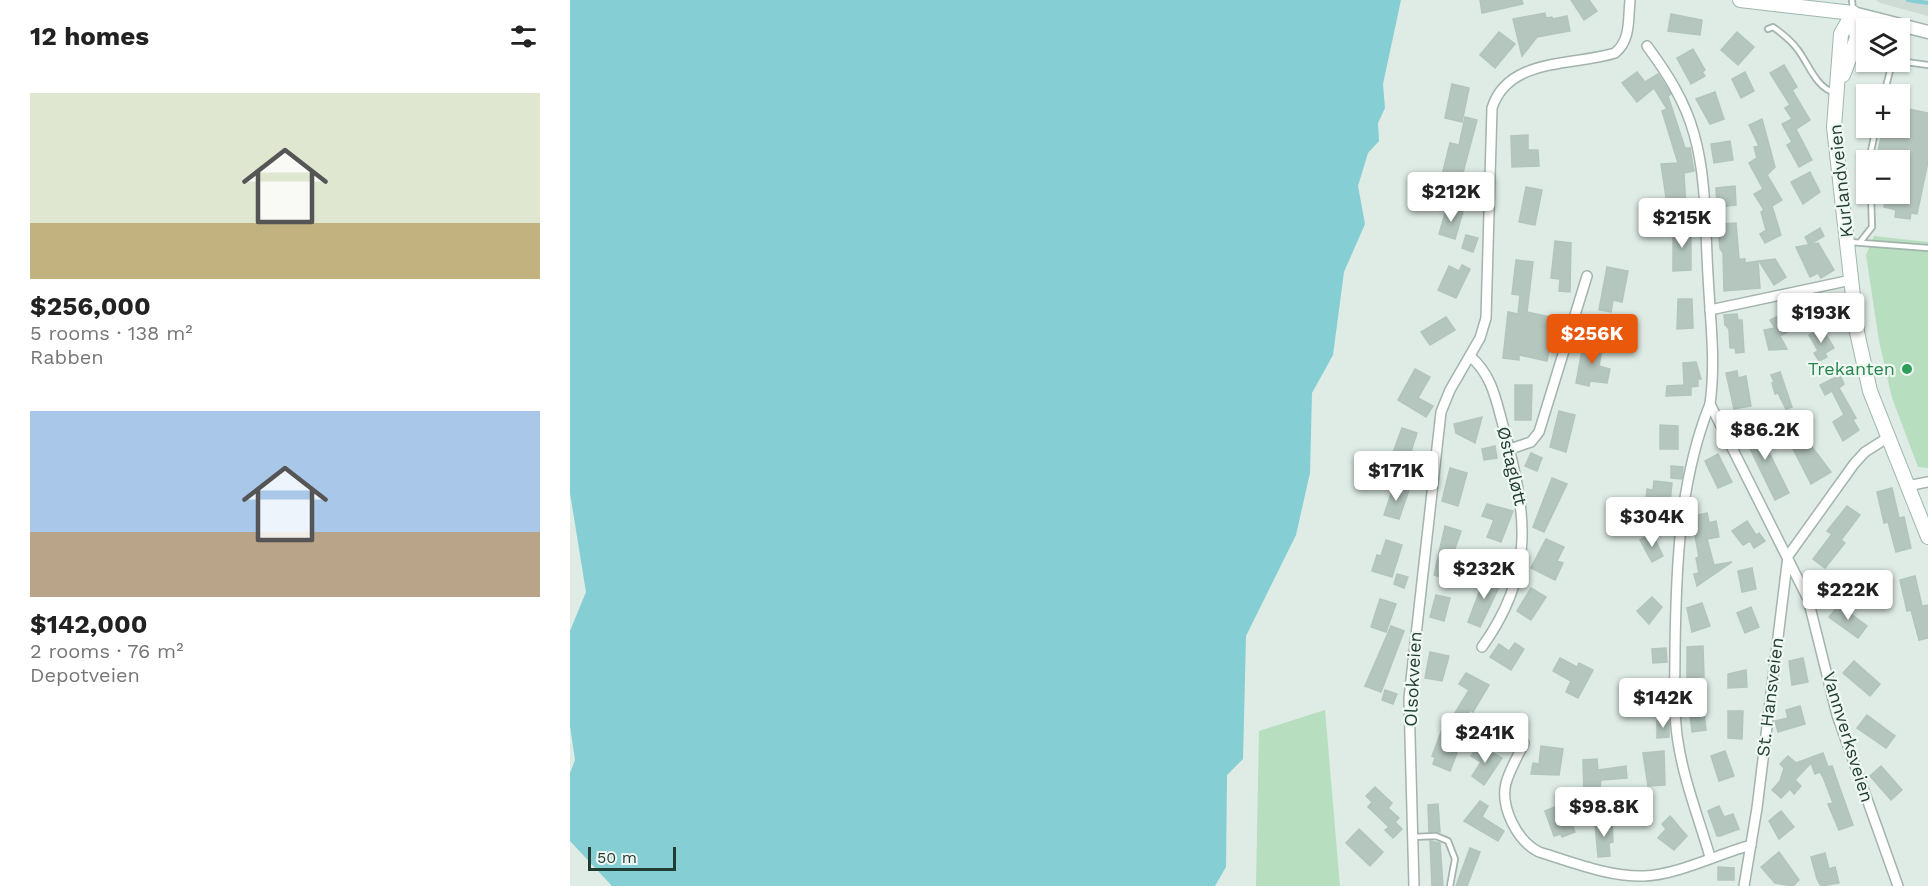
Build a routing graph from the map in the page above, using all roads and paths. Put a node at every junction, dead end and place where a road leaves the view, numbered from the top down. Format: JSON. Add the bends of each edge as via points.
{"nodes":[{"id":1,"x":1630,"y":0,"type":"edge"},
{"id":2,"x":1740,"y":0,"type":"edge"},
{"id":3,"x":1852,"y":7,"type":"edge"},
{"id":4,"x":1768,"y":29,"type":"dead end"},
{"id":5,"x":1928,"y":32,"type":"edge"},
{"id":6,"x":1647,"y":46,"type":"dead end"},
{"id":7,"x":1910,"y":63,"type":"edge"},
{"id":8,"x":1928,"y":65,"type":"edge"},
{"id":9,"x":1838,"y":88,"type":"junction"},
{"id":10,"x":1871,"y":204,"type":"edge"},
{"id":11,"x":1861,"y":241,"type":"junction"},
{"id":12,"x":1847,"y":242,"type":"junction"},
{"id":13,"x":1928,"y":248,"type":"edge"},
{"id":14,"x":1587,"y":276,"type":"dead end"},
{"id":15,"x":1851,"y":279,"type":"junction"},
{"id":16,"x":1710,"y":310,"type":"junction"},
{"id":17,"x":1470,"y":356,"type":"junction"},
{"id":18,"x":1710,"y":404,"type":"junction"},
{"id":19,"x":1887,"y":438,"type":"junction"},
{"id":20,"x":1510,"y":449,"type":"junction"},
{"id":21,"x":1928,"y":483,"type":"edge"},
{"id":22,"x":1906,"y":486,"type":"junction"},
{"id":23,"x":1928,"y":537,"type":"edge"},
{"id":24,"x":1788,"y":556,"type":"junction"},
{"id":25,"x":1482,"y":647,"type":"dead end"},
{"id":26,"x":1524,"y":743,"type":"dead end"},
{"id":27,"x":1412,"y":837,"type":"junction"},
{"id":28,"x":1751,"y":845,"type":"junction"},
{"id":29,"x":1710,"y":857,"type":"junction"},
{"id":30,"x":1414,"y":886,"type":"edge"},
{"id":31,"x":1450,"y":886,"type":"edge"},
{"id":32,"x":1744,"y":886,"type":"edge"},
{"id":33,"x":1898,"y":886,"type":"edge"}],
"edges":[{"from":1,"to":17,"type":"street","name":"Olsokveien","via":[[1627,37],[1615,52],[1525,72],[1503,87],[1495,100],[1490,125],[1488,304],[1480,338]]},
{"from":2,"to":3,"type":"main road"},
{"from":3,"to":5,"type":"street"},
{"from":3,"to":9,"type":"main road","name":"Kurlandveien","via":[[1857,38]]},
{"from":4,"to":9,"type":"lane","via":[[1773,27],[1789,39],[1828,91]]},
{"from":6,"to":16,"type":"street","name":"Vannverksveien","via":[[1680,98],[1695,137]]},
{"from":7,"to":8,"type":"lane"},
{"from":9,"to":12,"type":"main road","name":"Kurlandveien","via":[[1834,141]]},
{"from":10,"to":11,"type":"lane","via":[[1872,227]]},
{"from":11,"to":12,"type":"lane"},
{"from":11,"to":13,"type":"lane"},
{"from":12,"to":15,"type":"main road","name":"Kurlandveien"},
{"from":14,"to":20,"type":"street","via":[[1539,432],[1531,442]]},
{"from":15,"to":16,"type":"street"},
{"from":15,"to":19,"type":"main road","name":"Kurlandveien","via":[[1864,371]]},
{"from":16,"to":18,"type":"street","name":"Vannverksveien"},
{"from":17,"to":20,"type":"street","name":"Østagløtt","via":[[1490,378]]},
{"from":17,"to":27,"type":"street","name":"Olsokveien","via":[[1445,400],[1436,438],[1409,698]]},
{"from":18,"to":24,"type":"street","name":"Vannverksveien"},
{"from":18,"to":29,"type":"street","via":[[1694,453],[1683,510],[1675,693],[1681,759]]},
{"from":19,"to":22,"type":"main road","name":"Kurlandveien"},
{"from":19,"to":24,"type":"street","name":"St. Hansveien","via":[[1854,464]]},
{"from":20,"to":25,"type":"street","name":"Østagløtt","via":[[1522,502],[1521,555],[1503,613]]},
{"from":21,"to":22,"type":"street"},
{"from":22,"to":23,"type":"main road","name":"Kurlandveien"},
{"from":24,"to":28,"type":"street","name":"St. Hansveien"},
{"from":24,"to":33,"type":"street","name":"Vannverksveien","via":[[1814,614],[1837,715]]},
{"from":26,"to":29,"type":"street","via":[[1505,792],[1516,831],[1531,848],[1628,876],[1652,875]]},
{"from":27,"to":30,"type":"street","name":"Olsokveien"},
{"from":27,"to":31,"type":"lane","via":[[1436,836],[1448,842],[1455,859]]},
{"from":28,"to":29,"type":"street"},
{"from":28,"to":32,"type":"street","name":"St. Hansveien"}]}
